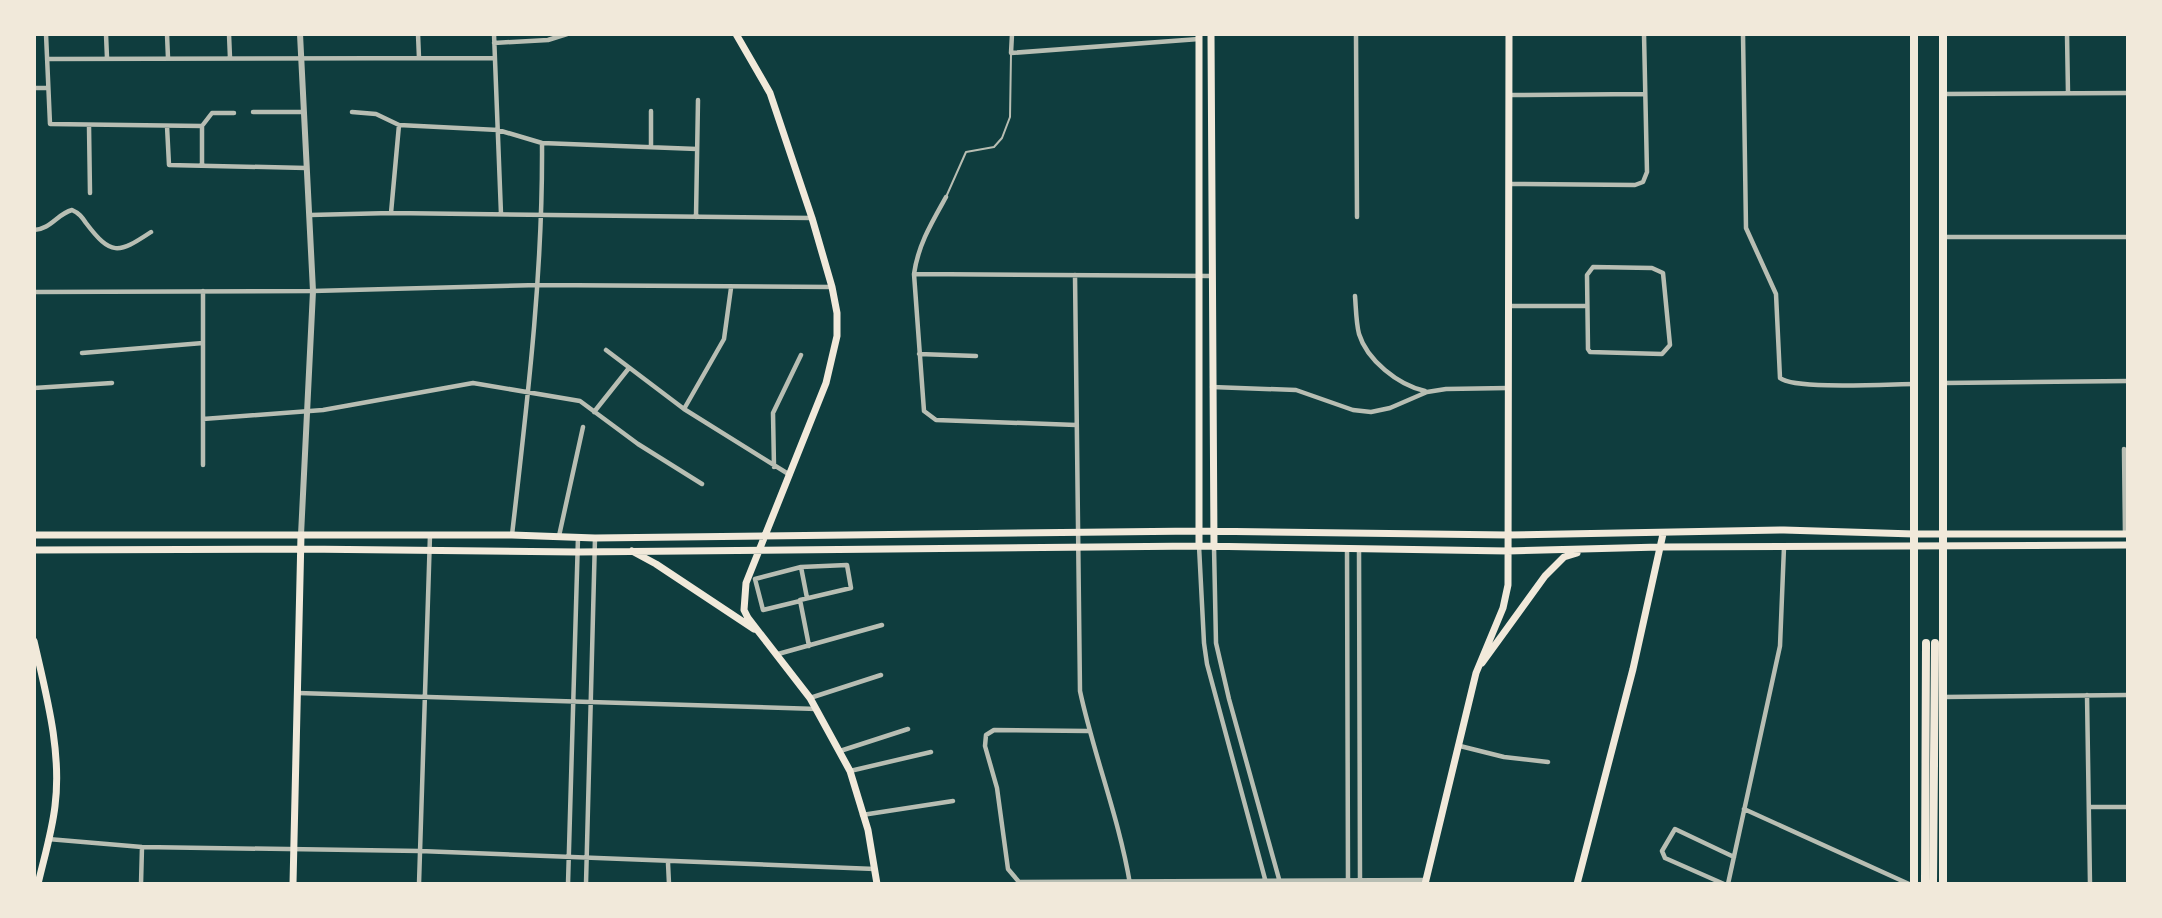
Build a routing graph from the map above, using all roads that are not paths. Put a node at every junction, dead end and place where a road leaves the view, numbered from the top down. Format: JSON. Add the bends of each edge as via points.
{"nodes":[{"id":1,"x":46,"y":34,"type":"edge"},
{"id":2,"x":105,"y":34,"type":"edge"},
{"id":3,"x":167,"y":34,"type":"edge"},
{"id":4,"x":230,"y":34,"type":"edge"},
{"id":5,"x":300,"y":34,"type":"edge"},
{"id":6,"x":418,"y":34,"type":"edge"},
{"id":7,"x":494,"y":34,"type":"edge"},
{"id":8,"x":567,"y":34,"type":"edge"},
{"id":9,"x":736,"y":34,"type":"edge"},
{"id":10,"x":1012,"y":34,"type":"edge"},
{"id":11,"x":1211,"y":34,"type":"edge"},
{"id":12,"x":1356,"y":34,"type":"edge"},
{"id":13,"x":1509,"y":34,"type":"edge"},
{"id":14,"x":1644,"y":34,"type":"edge"},
{"id":15,"x":1743,"y":34,"type":"edge"},
{"id":16,"x":1914,"y":34,"type":"edge"},
{"id":17,"x":1943,"y":34,"type":"edge"},
{"id":18,"x":2067,"y":34,"type":"edge"},
{"id":19,"x":1199,"y":37,"type":"edge"},
{"id":20,"x":494,"y":43,"type":"junction"},
{"id":21,"x":1011,"y":53,"type":"junction"},
{"id":22,"x":107,"y":58,"type":"junction"},
{"id":23,"x":168,"y":58,"type":"junction"},
{"id":24,"x":230,"y":58,"type":"junction"},
{"id":25,"x":301,"y":58,"type":"junction"},
{"id":26,"x":419,"y":58,"type":"junction"},
{"id":27,"x":495,"y":58,"type":"junction"},
{"id":28,"x":47,"y":60,"type":"junction"},
{"id":29,"x":34,"y":88,"type":"edge"},
{"id":30,"x":48,"y":88,"type":"junction"},
{"id":31,"x":2067,"y":93,"type":"junction"},
{"id":32,"x":2127,"y":93,"type":"edge"},
{"id":33,"x":1644,"y":94,"type":"junction"},
{"id":34,"x":1943,"y":94,"type":"junction"},
{"id":35,"x":1510,"y":95,"type":"junction"},
{"id":36,"x":698,"y":100,"type":"dead end"},
{"id":37,"x":651,"y":111,"type":"dead end"},
{"id":38,"x":253,"y":112,"type":"dead end"},
{"id":39,"x":304,"y":112,"type":"junction"},
{"id":40,"x":352,"y":112,"type":"dead end"},
{"id":41,"x":234,"y":113,"type":"dead end"},
{"id":42,"x":399,"y":125,"type":"junction"},
{"id":43,"x":89,"y":126,"type":"junction"},
{"id":44,"x":167,"y":126,"type":"junction"},
{"id":45,"x":202,"y":126,"type":"junction"},
{"id":46,"x":498,"y":130,"type":"junction"},
{"id":47,"x":542,"y":143,"type":"junction"},
{"id":48,"x":651,"y":147,"type":"junction"},
{"id":49,"x":698,"y":148,"type":"junction"},
{"id":50,"x":202,"y":165,"type":"junction"},
{"id":51,"x":306,"y":168,"type":"junction"},
{"id":52,"x":1511,"y":184,"type":"junction"},
{"id":53,"x":90,"y":193,"type":"dead end"},
{"id":54,"x":946,"y":196,"type":"joint"},
{"id":55,"x":1199,"y":202,"type":"junction"},
{"id":56,"x":1211,"y":202,"type":"junction"},
{"id":57,"x":391,"y":213,"type":"junction"},
{"id":58,"x":501,"y":214,"type":"junction"},
{"id":59,"x":310,"y":215,"type":"junction"},
{"id":60,"x":543,"y":215,"type":"junction"},
{"id":61,"x":696,"y":217,"type":"junction"},
{"id":62,"x":1357,"y":217,"type":"dead end"},
{"id":63,"x":812,"y":218,"type":"junction"},
{"id":64,"x":34,"y":230,"type":"edge"},
{"id":65,"x":151,"y":232,"type":"dead end"},
{"id":66,"x":1944,"y":237,"type":"junction"},
{"id":67,"x":2127,"y":237,"type":"edge"},
{"id":68,"x":914,"y":274,"type":"junction"},
{"id":69,"x":1075,"y":275,"type":"junction"},
{"id":70,"x":1199,"y":276,"type":"junction"},
{"id":71,"x":1211,"y":276,"type":"junction"},
{"id":72,"x":539,"y":285,"type":"junction"},
{"id":73,"x":832,"y":287,"type":"junction"},
{"id":74,"x":731,"y":288,"type":"junction"},
{"id":75,"x":203,"y":291,"type":"junction"},
{"id":76,"x":313,"y":291,"type":"junction"},
{"id":77,"x":34,"y":292,"type":"edge"},
{"id":78,"x":1355,"y":296,"type":"dead end"},
{"id":79,"x":1511,"y":306,"type":"junction"},
{"id":80,"x":1586,"y":306,"type":"junction"},
{"id":81,"x":203,"y":343,"type":"junction"},
{"id":82,"x":606,"y":350,"type":"dead end"},
{"id":83,"x":82,"y":353,"type":"dead end"},
{"id":84,"x":919,"y":354,"type":"junction"},
{"id":85,"x":801,"y":355,"type":"dead end"},
{"id":86,"x":976,"y":357,"type":"dead end"},
{"id":87,"x":629,"y":368,"type":"junction"},
{"id":88,"x":2127,"y":381,"type":"edge"},
{"id":89,"x":112,"y":383,"type":"dead end"},
{"id":90,"x":1944,"y":383,"type":"junction"},
{"id":91,"x":1915,"y":384,"type":"junction"},
{"id":92,"x":1212,"y":387,"type":"junction"},
{"id":93,"x":34,"y":388,"type":"edge"},
{"id":94,"x":1508,"y":388,"type":"junction"},
{"id":95,"x":1427,"y":392,"type":"junction"},
{"id":96,"x":528,"y":393,"type":"junction"},
{"id":97,"x":684,"y":408,"type":"junction"},
{"id":98,"x":308,"y":412,"type":"junction"},
{"id":99,"x":594,"y":412,"type":"junction"},
{"id":100,"x":203,"y":419,"type":"junction"},
{"id":101,"x":1076,"y":425,"type":"junction"},
{"id":102,"x":583,"y":427,"type":"dead end"},
{"id":103,"x":2124,"y":449,"type":"dead end"},
{"id":104,"x":203,"y":465,"type":"dead end"},
{"id":105,"x":774,"y":467,"type":"junction"},
{"id":106,"x":790,"y":475,"type":"junction"},
{"id":107,"x":702,"y":484,"type":"dead end"},
{"id":108,"x":1198,"y":531,"type":"junction"},
{"id":109,"x":1212,"y":532,"type":"junction"},
{"id":110,"x":1077,"y":533,"type":"junction"},
{"id":111,"x":512,"y":534,"type":"junction"},
{"id":112,"x":766,"y":534,"type":"junction"},
{"id":113,"x":1346,"y":534,"type":"junction"},
{"id":114,"x":1358,"y":534,"type":"junction"},
{"id":115,"x":1663,"y":534,"type":"junction"},
{"id":116,"x":1914,"y":534,"type":"junction"},
{"id":117,"x":1945,"y":534,"type":"junction"},
{"id":118,"x":2126,"y":534,"type":"edge"},
{"id":119,"x":34,"y":535,"type":"edge"},
{"id":120,"x":302,"y":535,"type":"junction"},
{"id":121,"x":429,"y":535,"type":"junction"},
{"id":122,"x":1508,"y":535,"type":"junction"},
{"id":123,"x":559,"y":536,"type":"junction"},
{"id":124,"x":578,"y":537,"type":"junction"},
{"id":125,"x":595,"y":538,"type":"junction"},
{"id":126,"x":2127,"y":545,"type":"edge"},
{"id":127,"x":1199,"y":546,"type":"junction"},
{"id":128,"x":1784,"y":546,"type":"junction"},
{"id":129,"x":1914,"y":546,"type":"junction"},
{"id":130,"x":1944,"y":546,"type":"junction"},
{"id":131,"x":1214,"y":547,"type":"junction"},
{"id":132,"x":1660,"y":547,"type":"junction"},
{"id":133,"x":1077,"y":548,"type":"junction"},
{"id":134,"x":1347,"y":548,"type":"junction"},
{"id":135,"x":301,"y":549,"type":"junction"},
{"id":136,"x":429,"y":549,"type":"junction"},
{"id":137,"x":759,"y":549,"type":"junction"},
{"id":138,"x":1359,"y":549,"type":"junction"},
{"id":139,"x":34,"y":550,"type":"edge"},
{"id":140,"x":65,"y":550,"type":"junction"},
{"id":141,"x":629,"y":550,"type":"junction"},
{"id":142,"x":1587,"y":550,"type":"junction"},
{"id":143,"x":1508,"y":551,"type":"junction"},
{"id":144,"x":577,"y":552,"type":"junction"},
{"id":145,"x":594,"y":552,"type":"junction"},
{"id":146,"x":801,"y":567,"type":"junction"},
{"id":147,"x":807,"y":598,"type":"junction"},
{"id":148,"x":800,"y":601,"type":"junction"},
{"id":149,"x":882,"y":626,"type":"dead end"},
{"id":150,"x":755,"y":629,"type":"junction"},
{"id":151,"x":34,"y":641,"type":"edge"},
{"id":152,"x":809,"y":646,"type":"junction"},
{"id":153,"x":778,"y":654,"type":"junction"},
{"id":154,"x":1476,"y":673,"type":"junction"},
{"id":155,"x":881,"y":675,"type":"dead end"},
{"id":156,"x":1358,"y":679,"type":"junction"},
{"id":157,"x":1347,"y":680,"type":"junction"},
{"id":158,"x":298,"y":693,"type":"junction"},
{"id":159,"x":2087,"y":695,"type":"junction"},
{"id":160,"x":2127,"y":695,"type":"edge"},
{"id":161,"x":1944,"y":697,"type":"junction"},
{"id":162,"x":425,"y":698,"type":"junction"},
{"id":163,"x":810,"y":698,"type":"junction"},
{"id":164,"x":1229,"y":699,"type":"junction"},
{"id":165,"x":574,"y":701,"type":"junction"},
{"id":166,"x":591,"y":701,"type":"junction"},
{"id":167,"x":1218,"y":702,"type":"junction"},
{"id":168,"x":817,"y":709,"type":"junction"},
{"id":169,"x":908,"y":729,"type":"dead end"},
{"id":170,"x":1089,"y":731,"type":"junction"},
{"id":171,"x":1460,"y":746,"type":"junction"},
{"id":172,"x":840,"y":751,"type":"junction"},
{"id":173,"x":931,"y":752,"type":"dead end"},
{"id":174,"x":1548,"y":762,"type":"dead end"},
{"id":175,"x":850,"y":771,"type":"junction"},
{"id":176,"x":1257,"y":800,"type":"junction"},
{"id":177,"x":953,"y":801,"type":"dead end"},
{"id":178,"x":1245,"y":804,"type":"junction"},
{"id":179,"x":2090,"y":807,"type":"junction"},
{"id":180,"x":2127,"y":807,"type":"edge"},
{"id":181,"x":1744,"y":809,"type":"junction"},
{"id":182,"x":862,"y":814,"type":"junction"},
{"id":183,"x":48,"y":839,"type":"junction"},
{"id":184,"x":142,"y":847,"type":"junction"},
{"id":185,"x":294,"y":851,"type":"junction"},
{"id":186,"x":420,"y":852,"type":"junction"},
{"id":187,"x":1734,"y":857,"type":"junction"},
{"id":188,"x":569,"y":858,"type":"junction"},
{"id":189,"x":586,"y":858,"type":"junction"},
{"id":190,"x":668,"y":863,"type":"junction"},
{"id":191,"x":875,"y":869,"type":"junction"},
{"id":192,"x":1265,"y":879,"type":"junction"},
{"id":193,"x":1279,"y":879,"type":"junction"},
{"id":194,"x":1360,"y":879,"type":"junction"},
{"id":195,"x":1348,"y":880,"type":"junction"},
{"id":196,"x":1130,"y":882,"type":"edge"},
{"id":197,"x":1425,"y":882,"type":"edge"},
{"id":198,"x":38,"y":884,"type":"edge"},
{"id":199,"x":141,"y":884,"type":"edge"},
{"id":200,"x":293,"y":884,"type":"edge"},
{"id":201,"x":419,"y":884,"type":"edge"},
{"id":202,"x":568,"y":884,"type":"edge"},
{"id":203,"x":586,"y":884,"type":"edge"},
{"id":204,"x":669,"y":884,"type":"edge"},
{"id":205,"x":877,"y":884,"type":"edge"},
{"id":206,"x":1577,"y":884,"type":"edge"},
{"id":207,"x":1726,"y":884,"type":"edge"},
{"id":208,"x":1909,"y":884,"type":"edge"},
{"id":209,"x":1914,"y":884,"type":"edge"},
{"id":210,"x":1925,"y":884,"type":"edge"},
{"id":211,"x":1933,"y":884,"type":"edge"},
{"id":212,"x":1943,"y":884,"type":"edge"},
{"id":213,"x":2090,"y":884,"type":"edge"}],
"edges":[{"from":1,"to":28,"type":"street"},
{"from":2,"to":22,"type":"street"},
{"from":3,"to":23,"type":"street"},
{"from":4,"to":24,"type":"street"},
{"from":5,"to":25,"type":"street"},
{"from":6,"to":26,"type":"street"},
{"from":7,"to":20,"type":"street"},
{"from":8,"to":20,"type":"street","via":[[548,40]]},
{"from":9,"to":63,"type":"main road","via":[[770,93]]},
{"from":10,"to":21,"type":"street"},
{"from":11,"to":56,"type":"main road"},
{"from":12,"to":62,"type":"street"},
{"from":13,"to":35,"type":"main road"},
{"from":14,"to":33,"type":"street"},
{"from":15,"to":91,"type":"street","via":[[1746,228],[1776,294],[1780,378],[1787,383],[1809,384]]},
{"from":16,"to":91,"type":"main road"},
{"from":17,"to":34,"type":"main road"},
{"from":18,"to":31,"type":"street"},
{"from":19,"to":21,"type":"street"},
{"from":19,"to":55,"type":"main road"},
{"from":20,"to":27,"type":"street"},
{"from":21,"to":54,"type":"lane","via":[[1008,126],[994,147],[966,152]]},
{"from":22,"to":23,"type":"street"},
{"from":22,"to":28,"type":"street"},
{"from":23,"to":24,"type":"street"},
{"from":24,"to":25,"type":"street"},
{"from":25,"to":26,"type":"street"},
{"from":25,"to":39,"type":"street"},
{"from":26,"to":27,"type":"street"},
{"from":27,"to":46,"type":"street"},
{"from":28,"to":30,"type":"street"},
{"from":29,"to":30,"type":"street"},
{"from":30,"to":43,"type":"street","via":[[50,124]]},
{"from":31,"to":32,"type":"street"},
{"from":31,"to":34,"type":"street"},
{"from":33,"to":35,"type":"street"},
{"from":33,"to":52,"type":"street","via":[[1647,171],[1643,182]]},
{"from":34,"to":66,"type":"main road"},
{"from":35,"to":52,"type":"main road"},
{"from":36,"to":49,"type":"street"},
{"from":37,"to":48,"type":"street"},
{"from":38,"to":39,"type":"street"},
{"from":39,"to":51,"type":"street"},
{"from":40,"to":42,"type":"street","via":[[376,114]]},
{"from":41,"to":45,"type":"street","via":[[212,113]]},
{"from":42,"to":46,"type":"street"},
{"from":42,"to":57,"type":"street"},
{"from":43,"to":44,"type":"street"},
{"from":43,"to":53,"type":"street"},
{"from":44,"to":45,"type":"street"},
{"from":44,"to":50,"type":"street","via":[[167,164]]},
{"from":45,"to":50,"type":"street"},
{"from":46,"to":47,"type":"street"},
{"from":46,"to":58,"type":"street"},
{"from":47,"to":48,"type":"street"},
{"from":47,"to":60,"type":"street"},
{"from":48,"to":49,"type":"street"},
{"from":49,"to":61,"type":"street"},
{"from":50,"to":51,"type":"street"},
{"from":51,"to":59,"type":"street"},
{"from":52,"to":79,"type":"main road"},
{"from":54,"to":68,"type":"street","via":[[924,238]]},
{"from":55,"to":56,"type":"main road"},
{"from":55,"to":70,"type":"main road"},
{"from":56,"to":71,"type":"main road"},
{"from":57,"to":58,"type":"street"},
{"from":57,"to":59,"type":"street"},
{"from":58,"to":60,"type":"street"},
{"from":59,"to":76,"type":"street"},
{"from":60,"to":61,"type":"street"},
{"from":60,"to":72,"type":"street"},
{"from":61,"to":63,"type":"street"},
{"from":63,"to":73,"type":"main road"},
{"from":64,"to":65,"type":"street","via":[[45,229],[72,210],[81,215],[108,248],[121,250]]},
{"from":66,"to":67,"type":"street"},
{"from":66,"to":90,"type":"main road"},
{"from":68,"to":69,"type":"street"},
{"from":68,"to":84,"type":"street"},
{"from":69,"to":70,"type":"street"},
{"from":69,"to":101,"type":"street"},
{"from":70,"to":71,"type":"street"},
{"from":70,"to":108,"type":"main road"},
{"from":71,"to":92,"type":"main road"},
{"from":72,"to":74,"type":"street"},
{"from":72,"to":76,"type":"street"},
{"from":72,"to":96,"type":"street"},
{"from":73,"to":74,"type":"street"},
{"from":73,"to":106,"type":"main road","via":[[837,313],[833,361]]},
{"from":74,"to":97,"type":"street","via":[[724,339]]},
{"from":75,"to":76,"type":"street"},
{"from":75,"to":77,"type":"street"},
{"from":75,"to":81,"type":"street"},
{"from":76,"to":98,"type":"street"},
{"from":78,"to":95,"type":"street","via":[[1359,331],[1373,358],[1407,385]]},
{"from":79,"to":80,"type":"street"},
{"from":79,"to":94,"type":"main road"},
{"from":80,"to":80,"type":"street","via":[[1590,352],[1662,354],[1670,345],[1665,277],[1659,270],[1593,267],[1587,275]]},
{"from":81,"to":83,"type":"street"},
{"from":81,"to":100,"type":"street"},
{"from":82,"to":87,"type":"street"},
{"from":84,"to":86,"type":"street"},
{"from":84,"to":101,"type":"street","via":[[922,406],[936,420]]},
{"from":85,"to":105,"type":"street","via":[[773,413]]},
{"from":87,"to":97,"type":"street"},
{"from":87,"to":99,"type":"street"},
{"from":88,"to":90,"type":"street"},
{"from":89,"to":93,"type":"street"},
{"from":90,"to":117,"type":"main road"},
{"from":91,"to":116,"type":"main road"},
{"from":92,"to":95,"type":"street","via":[[1296,390],[1353,410],[1371,412]]},
{"from":92,"to":109,"type":"main road"},
{"from":94,"to":95,"type":"street"},
{"from":94,"to":122,"type":"main road"},
{"from":96,"to":98,"type":"street","via":[[467,383]]},
{"from":96,"to":99,"type":"street","via":[[578,401]]},
{"from":96,"to":111,"type":"street"},
{"from":97,"to":105,"type":"street"},
{"from":98,"to":100,"type":"street"},
{"from":98,"to":120,"type":"street"},
{"from":99,"to":107,"type":"street"},
{"from":100,"to":104,"type":"street"},
{"from":101,"to":110,"type":"street"},
{"from":102,"to":123,"type":"street"},
{"from":103,"to":118,"type":"street"},
{"from":105,"to":106,"type":"street"},
{"from":106,"to":112,"type":"main road"},
{"from":108,"to":109,"type":"main road"},
{"from":108,"to":110,"type":"main road"},
{"from":108,"to":127,"type":"main road"},
{"from":109,"to":113,"type":"main road"},
{"from":109,"to":131,"type":"main road"},
{"from":110,"to":112,"type":"main road"},
{"from":110,"to":133,"type":"street"},
{"from":111,"to":121,"type":"main road"},
{"from":111,"to":123,"type":"main road"},
{"from":112,"to":125,"type":"main road"},
{"from":112,"to":137,"type":"main road"},
{"from":113,"to":114,"type":"main road"},
{"from":113,"to":134,"type":"main road"},
{"from":114,"to":122,"type":"main road"},
{"from":114,"to":138,"type":"main road"},
{"from":115,"to":116,"type":"main road","via":[[1784,530]]},
{"from":115,"to":122,"type":"main road"},
{"from":115,"to":132,"type":"main road"},
{"from":116,"to":117,"type":"main road"},
{"from":116,"to":129,"type":"main road"},
{"from":117,"to":118,"type":"main road"},
{"from":117,"to":130,"type":"main road"},
{"from":119,"to":120,"type":"main road"},
{"from":120,"to":121,"type":"main road"},
{"from":120,"to":135,"type":"main road"},
{"from":121,"to":136,"type":"street"},
{"from":122,"to":143,"type":"main road"},
{"from":123,"to":124,"type":"main road"},
{"from":124,"to":125,"type":"main road"},
{"from":124,"to":144,"type":"street"},
{"from":125,"to":145,"type":"street"},
{"from":126,"to":130,"type":"main road"},
{"from":127,"to":131,"type":"main road"},
{"from":127,"to":133,"type":"main road"},
{"from":127,"to":167,"type":"street","via":[[1204,643]]},
{"from":128,"to":129,"type":"main road"},
{"from":128,"to":132,"type":"main road"},
{"from":128,"to":181,"type":"street","via":[[1781,630]]},
{"from":129,"to":130,"type":"main road"},
{"from":129,"to":209,"type":"main road"},
{"from":130,"to":161,"type":"main road"},
{"from":131,"to":134,"type":"main road"},
{"from":131,"to":164,"type":"street","via":[[1216,643]]},
{"from":132,"to":142,"type":"main road"},
{"from":132,"to":206,"type":"main road"},
{"from":133,"to":137,"type":"main road"},
{"from":133,"to":170,"type":"street","via":[[1080,691]]},
{"from":134,"to":138,"type":"main road"},
{"from":134,"to":157,"type":"street"},
{"from":135,"to":136,"type":"main road"},
{"from":135,"to":140,"type":"main road"},
{"from":135,"to":158,"type":"main road"},
{"from":136,"to":144,"type":"main road"},
{"from":136,"to":162,"type":"street"},
{"from":137,"to":141,"type":"main road"},
{"from":137,"to":150,"type":"main road","via":[[746,583],[744,602],[744,610]]},
{"from":138,"to":143,"type":"main road"},
{"from":138,"to":156,"type":"street"},
{"from":139,"to":140,"type":"lane"},
{"from":140,"to":141,"type":"lane"},
{"from":141,"to":145,"type":"main road"},
{"from":141,"to":150,"type":"main road"},
{"from":142,"to":143,"type":"main road"},
{"from":142,"to":154,"type":"main road","via":[[1555,564]]},
{"from":143,"to":154,"type":"main road","via":[[1506,598]]},
{"from":144,"to":145,"type":"main road"},
{"from":144,"to":165,"type":"street"},
{"from":145,"to":166,"type":"street"},
{"from":146,"to":147,"type":"street"},
{"from":146,"to":147,"type":"street","via":[[847,565],[851,588]]},
{"from":146,"to":148,"type":"street","via":[[755,579],[763,610]]},
{"from":147,"to":148,"type":"street"},
{"from":148,"to":152,"type":"street"},
{"from":149,"to":152,"type":"street"},
{"from":150,"to":153,"type":"main road"},
{"from":151,"to":183,"type":"main road","via":[[52,718],[56,796]]},
{"from":152,"to":153,"type":"street"},
{"from":153,"to":163,"type":"main road"},
{"from":154,"to":171,"type":"main road"},
{"from":155,"to":163,"type":"street"},
{"from":156,"to":157,"type":"street"},
{"from":156,"to":194,"type":"street"},
{"from":157,"to":195,"type":"street"},
{"from":158,"to":162,"type":"street"},
{"from":158,"to":185,"type":"main road"},
{"from":159,"to":160,"type":"street"},
{"from":159,"to":161,"type":"street"},
{"from":159,"to":179,"type":"street"},
{"from":161,"to":212,"type":"main road"},
{"from":162,"to":165,"type":"street"},
{"from":162,"to":186,"type":"street"},
{"from":163,"to":168,"type":"main road"},
{"from":164,"to":167,"type":"street"},
{"from":164,"to":176,"type":"street"},
{"from":165,"to":166,"type":"street"},
{"from":165,"to":188,"type":"street"},
{"from":166,"to":168,"type":"street"},
{"from":166,"to":189,"type":"street"},
{"from":167,"to":178,"type":"street"},
{"from":168,"to":172,"type":"main road"},
{"from":169,"to":172,"type":"street"},
{"from":170,"to":196,"type":"street"},
{"from":170,"to":196,"type":"street","via":[[994,730],[986,735],[985,746],[998,788],[1008,869],[1014,879],[1025,883]]},
{"from":171,"to":174,"type":"street"},
{"from":171,"to":197,"type":"main road"},
{"from":172,"to":175,"type":"main road"},
{"from":173,"to":175,"type":"street"},
{"from":175,"to":182,"type":"main road"},
{"from":176,"to":178,"type":"street"},
{"from":176,"to":193,"type":"street"},
{"from":177,"to":182,"type":"street"},
{"from":178,"to":192,"type":"street"},
{"from":179,"to":180,"type":"street"},
{"from":179,"to":213,"type":"street"},
{"from":181,"to":187,"type":"street"},
{"from":181,"to":208,"type":"street"},
{"from":182,"to":191,"type":"main road"},
{"from":183,"to":184,"type":"street"},
{"from":183,"to":198,"type":"main road"},
{"from":184,"to":185,"type":"street"},
{"from":184,"to":199,"type":"street"},
{"from":185,"to":186,"type":"street"},
{"from":185,"to":200,"type":"main road"},
{"from":186,"to":188,"type":"street"},
{"from":186,"to":201,"type":"street"},
{"from":187,"to":207,"type":"street"},
{"from":187,"to":207,"type":"street","via":[[1676,829],[1662,852],[1665,858]]},
{"from":188,"to":189,"type":"street"},
{"from":188,"to":202,"type":"street"},
{"from":189,"to":190,"type":"street"},
{"from":189,"to":203,"type":"street"},
{"from":190,"to":191,"type":"street"},
{"from":190,"to":204,"type":"street"},
{"from":191,"to":205,"type":"main road"},
{"from":192,"to":193,"type":"street"},
{"from":192,"to":196,"type":"street"},
{"from":193,"to":195,"type":"street"},
{"from":194,"to":195,"type":"street"},
{"from":194,"to":197,"type":"street"},
{"from":210,"to":211,"type":"highway","via":[[1931,643]]}]}
